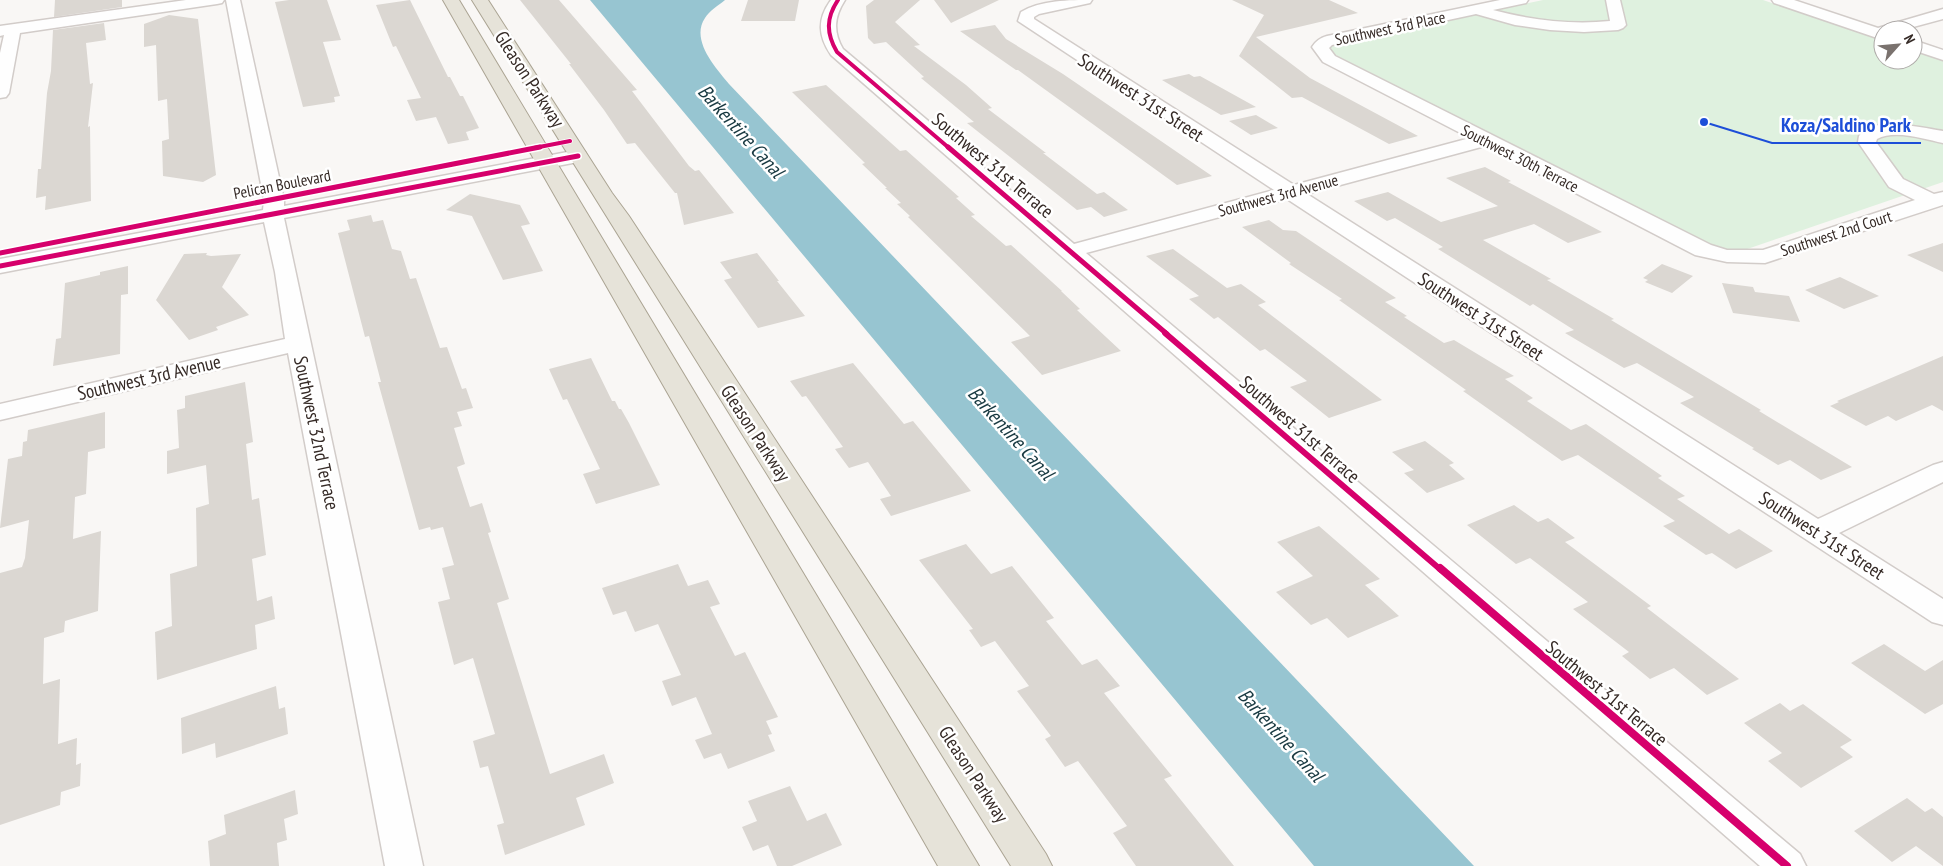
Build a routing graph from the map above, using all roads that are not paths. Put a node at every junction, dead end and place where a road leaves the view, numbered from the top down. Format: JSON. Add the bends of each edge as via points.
{"nodes":[{"id":1,"x":217,"y":0,"type":"edge"},
{"id":2,"x":234,"y":0,"type":"edge"},
{"id":3,"x":451,"y":0,"type":"edge"},
{"id":4,"x":480,"y":0,"type":"edge"},
{"id":5,"x":838,"y":0,"type":"edge"},
{"id":6,"x":1085,"y":0,"type":"edge"},
{"id":7,"x":1521,"y":0,"type":"edge"},
{"id":8,"x":1613,"y":0,"type":"edge"},
{"id":9,"x":1779,"y":0,"type":"edge"},
{"id":10,"x":1474,"y":10,"type":"junction"},
{"id":11,"x":1943,"y":14,"type":"edge"},
{"id":12,"x":1922,"y":20,"type":"edge"},
{"id":13,"x":1873,"y":29,"type":"edge"},
{"id":14,"x":6,"y":30,"type":"edge"},
{"id":15,"x":1320,"y":48,"type":"joint"},
{"id":16,"x":1923,"y":49,"type":"edge"},
{"id":17,"x":1943,"y":56,"type":"edge"},
{"id":18,"x":0,"y":93,"type":"edge"},
{"id":19,"x":1943,"y":137,"type":"edge"},
{"id":20,"x":1485,"y":140,"type":"junction"},
{"id":21,"x":574,"y":149,"type":"junction"},
{"id":22,"x":542,"y":154,"type":"junction"},
{"id":23,"x":1289,"y":192,"type":"junction"},
{"id":24,"x":1937,"y":199,"type":"edge"},
{"id":25,"x":274,"y":207,"type":"junction"},
{"id":26,"x":1071,"y":251,"type":"junction"},
{"id":27,"x":0,"y":253,"type":"edge"},
{"id":28,"x":1727,"y":256,"type":"joint"},
{"id":29,"x":0,"y":266,"type":"edge"},
{"id":30,"x":298,"y":343,"type":"junction"},
{"id":31,"x":0,"y":412,"type":"edge"},
{"id":32,"x":1943,"y":471,"type":"edge"},
{"id":33,"x":1816,"y":532,"type":"junction"},
{"id":34,"x":1943,"y":614,"type":"edge"},
{"id":35,"x":404,"y":866,"type":"edge"},
{"id":36,"x":959,"y":866,"type":"edge"},
{"id":37,"x":1032,"y":866,"type":"edge"},
{"id":38,"x":1787,"y":866,"type":"edge"}],
"edges":[{"from":1,"to":14,"type":"street"},
{"from":2,"to":25,"type":"street","name":"Southwest 32nd Terrace"},
{"from":3,"to":22,"type":"main road","name":"Gleason Parkway"},
{"from":4,"to":21,"type":"main road","name":"Gleason Parkway"},
{"from":5,"to":26,"type":"street","name":"Southwest 31st Terrace","via":[[826,29],[837,52]]},
{"from":6,"to":23,"type":"street","name":"Southwest 31st Street","via":[[1034,10],[1026,15],[1026,21]]},
{"from":7,"to":10,"type":"street","name":"Southwest 3rd Place"},
{"from":8,"to":10,"type":"street","via":[[1619,17],[1618,25],[1596,28],[1523,21]]},
{"from":9,"to":13,"type":"street"},
{"from":10,"to":15,"type":"street","name":"Southwest 3rd Place","via":[[1327,41]]},
{"from":11,"to":12,"type":"street"},
{"from":14,"to":18,"type":"street"},
{"from":15,"to":20,"type":"street","name":"Southwest 30th Terrace","via":[[1329,59]]},
{"from":16,"to":17,"type":"street"},
{"from":19,"to":24,"type":"street","via":[[1885,130],[1868,136],[1867,142],[1896,183]]},
{"from":20,"to":23,"type":"street","name":"Southwest 3rd Avenue"},
{"from":20,"to":28,"type":"street","name":"Southwest 30th Terrace","via":[[1671,235],[1703,250]]},
{"from":21,"to":22,"type":"street","name":"Pelican Boulevard"},
{"from":21,"to":37,"type":"main road","name":"Gleason Parkway"},
{"from":22,"to":25,"type":"street","name":"Pelican Boulevard"},
{"from":22,"to":36,"type":"main road","name":"Gleason Parkway"},
{"from":23,"to":26,"type":"street","name":"Southwest 3rd Avenue"},
{"from":23,"to":33,"type":"street","name":"Southwest 31st Street"},
{"from":24,"to":28,"type":"street","name":"Southwest 2nd Court","via":[[1765,257]]},
{"from":25,"to":27,"type":"street","name":"Pelican Boulevard"},
{"from":25,"to":29,"type":"street","name":"Pelican Boulevard"},
{"from":25,"to":30,"type":"street","name":"Southwest 32nd Terrace"},
{"from":26,"to":38,"type":"street","name":"Southwest 31st Terrace"},
{"from":30,"to":31,"type":"street","name":"Southwest 3rd Avenue"},
{"from":30,"to":35,"type":"street","name":"Southwest 32nd Terrace"},
{"from":32,"to":33,"type":"street"},
{"from":33,"to":34,"type":"street","name":"Southwest 31st Street"}]}
